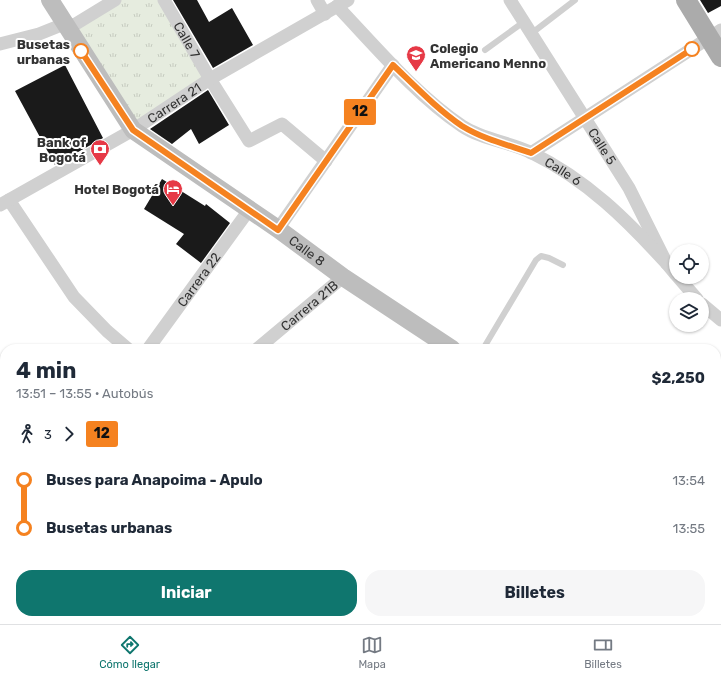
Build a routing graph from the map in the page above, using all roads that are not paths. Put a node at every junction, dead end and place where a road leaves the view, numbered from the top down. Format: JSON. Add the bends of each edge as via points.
{"nodes":[{"id":1,"x":50,"y":0,"type":"edge"},
{"id":2,"x":115,"y":0,"type":"edge"},
{"id":3,"x":164,"y":0,"type":"edge"},
{"id":4,"x":316,"y":0,"type":"edge"},
{"id":5,"x":510,"y":0,"type":"edge"},
{"id":6,"x":575,"y":0,"type":"edge"},
{"id":7,"x":686,"y":0,"type":"edge"},
{"id":8,"x":343,"y":3,"type":"edge"},
{"id":9,"x":325,"y":14,"type":"junction"},
{"id":10,"x":525,"y":21,"type":"junction"},
{"id":11,"x":64,"y":24,"type":"junction"},
{"id":12,"x":532,"y":33,"type":"junction"},
{"id":13,"x":715,"y":34,"type":"edge"},
{"id":14,"x":0,"y":44,"type":"edge"},
{"id":15,"x":485,"y":50,"type":"dead end"},
{"id":16,"x":721,"y":57,"type":"edge"},
{"id":17,"x":393,"y":65,"type":"junction"},
{"id":18,"x":210,"y":79,"type":"junction"},
{"id":19,"x":583,"y":118,"type":"junction"},
{"id":20,"x":133,"y":130,"type":"junction"},
{"id":21,"x":531,"y":153,"type":"junction"},
{"id":22,"x":326,"y":161,"type":"junction"},
{"id":23,"x":5,"y":202,"type":"edge"},
{"id":24,"x":249,"y":210,"type":"junction"},
{"id":25,"x":278,"y":230,"type":"junction"},
{"id":26,"x":667,"y":264,"type":"junction"},
{"id":27,"x":563,"y":265,"type":"dead end"},
{"id":28,"x":669,"y":266,"type":"edge"},
{"id":29,"x":343,"y":277,"type":"junction"},
{"id":30,"x":684,"y":284,"type":"edge"},
{"id":31,"x":690,"y":292,"type":"edge"},
{"id":32,"x":709,"y":308,"type":"edge"},
{"id":33,"x":719,"y":314,"type":"edge"},
{"id":34,"x":122,"y":344,"type":"edge"},
{"id":35,"x":152,"y":344,"type":"edge"},
{"id":36,"x":263,"y":344,"type":"edge"},
{"id":37,"x":444,"y":344,"type":"edge"},
{"id":38,"x":486,"y":344,"type":"edge"}],
"edges":[{"from":1,"to":11,"type":"main road","name":"Calle 8"},
{"from":2,"to":11,"type":"street","via":[[74,25]]},
{"from":3,"to":18,"type":"street","name":"Calle 7"},
{"from":4,"to":9,"type":"street"},
{"from":5,"to":10,"type":"street","name":"Calle 5"},
{"from":6,"to":12,"type":"lane"},
{"from":7,"to":13,"type":"main road"},
{"from":8,"to":9,"type":"street","name":"Carrera 21"},
{"from":8,"to":17,"type":"street","name":"Calle 6"},
{"from":9,"to":18,"type":"street","name":"Carrera 21"},
{"from":10,"to":12,"type":"street","name":"Calle 5"},
{"from":10,"to":15,"type":"lane"},
{"from":11,"to":14,"type":"street","via":[[39,34]]},
{"from":11,"to":20,"type":"main road","name":"Calle 8"},
{"from":12,"to":19,"type":"street","name":"Calle 5"},
{"from":13,"to":16,"type":"main road"},
{"from":13,"to":19,"type":"street"},
{"from":17,"to":21,"type":"street","name":"Calle 6","via":[[443,112],[463,126],[482,136]]},
{"from":17,"to":22,"type":"street"},
{"from":18,"to":20,"type":"street","name":"Carrera 21"},
{"from":18,"to":22,"type":"street","name":"Calle 7","via":[[249,141],[282,124]]},
{"from":19,"to":21,"type":"street"},
{"from":19,"to":26,"type":"street","name":"Calle 5","via":[[629,188]]},
{"from":20,"to":23,"type":"street","name":"Carrera 21"},
{"from":20,"to":24,"type":"main road","name":"Calle 8"},
{"from":21,"to":26,"type":"street","name":"Calle 6","via":[[566,172],[604,200],[628,221]]},
{"from":22,"to":25,"type":"street"},
{"from":23,"to":34,"type":"street","via":[[74,297]]},
{"from":24,"to":25,"type":"main road","name":"Calle 8"},
{"from":24,"to":35,"type":"street","name":"Carrera 22"},
{"from":25,"to":29,"type":"main road","name":"Calle 8"},
{"from":26,"to":28,"type":"street","name":"Calle 5"},
{"from":27,"to":38,"type":"lane","via":[[541,256],[536,260]]},
{"from":29,"to":36,"type":"street","name":"Carrera 21B"},
{"from":29,"to":37,"type":"main road","name":"Calle 8"},
{"from":30,"to":31,"type":"street","name":"Calle 5"},
{"from":32,"to":33,"type":"street"}]}
